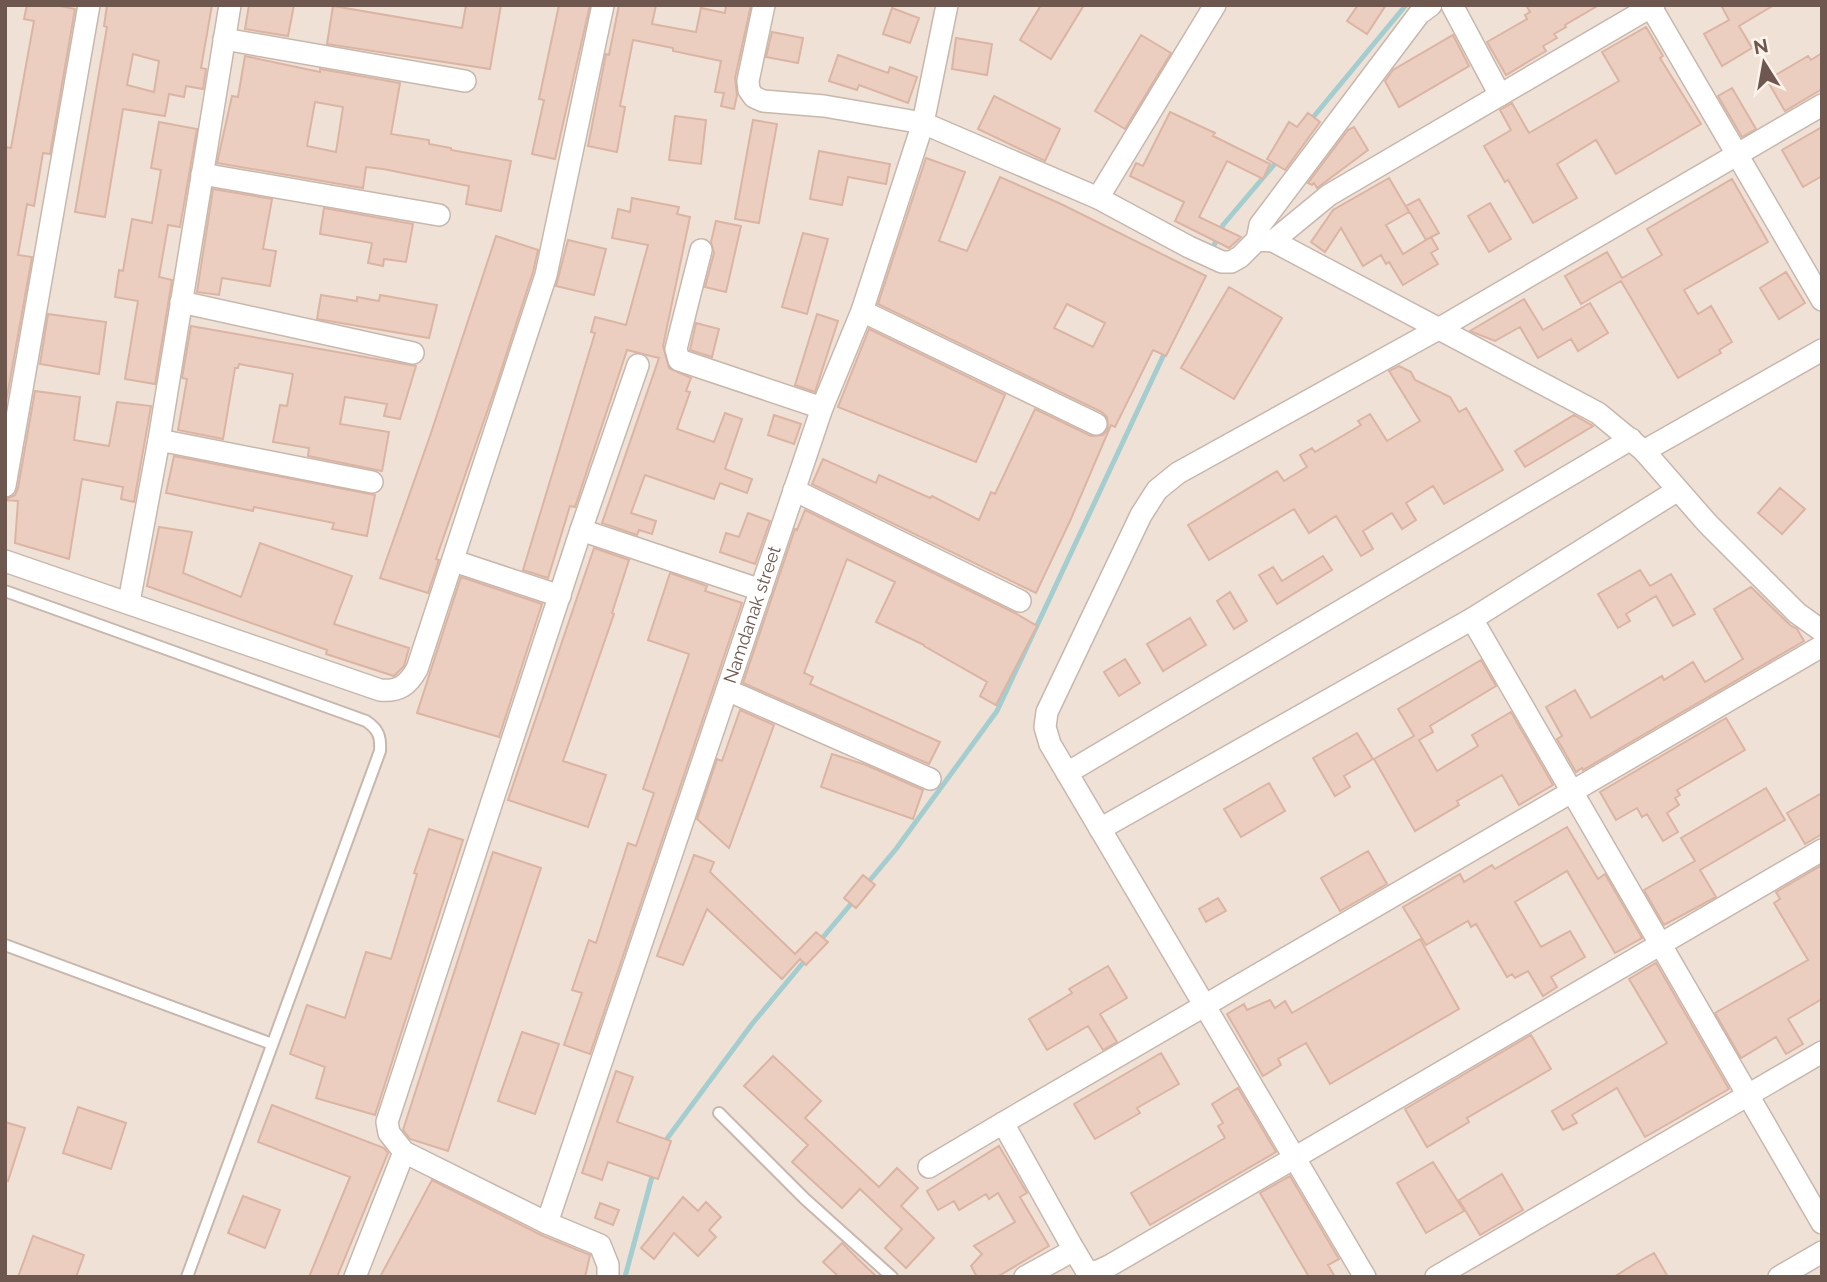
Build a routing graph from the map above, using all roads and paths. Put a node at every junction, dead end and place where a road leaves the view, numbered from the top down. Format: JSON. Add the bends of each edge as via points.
{"nodes":[{"id":1,"x":89,"y":5,"type":"edge"},
{"id":2,"x":230,"y":5,"type":"edge"},
{"id":3,"x":603,"y":5,"type":"edge"},
{"id":4,"x":764,"y":5,"type":"edge"},
{"id":5,"x":947,"y":5,"type":"edge"},
{"id":6,"x":1215,"y":5,"type":"edge"},
{"id":7,"x":1431,"y":5,"type":"edge"},
{"id":8,"x":1452,"y":5,"type":"edge"},
{"id":9,"x":1652,"y":6,"type":"edge"},
{"id":10,"x":225,"y":39,"type":"junction"},
{"id":11,"x":465,"y":81,"type":"dead end"},
{"id":12,"x":1500,"y":95,"type":"junction"},
{"id":13,"x":1822,"y":105,"type":"edge"},
{"id":14,"x":923,"y":123,"type":"junction"},
{"id":15,"x":1737,"y":155,"type":"junction"},
{"id":16,"x":202,"y":174,"type":"junction"},
{"id":17,"x":1098,"y":198,"type":"junction"},
{"id":18,"x":439,"y":215,"type":"dead end"},
{"id":19,"x":1265,"y":240,"type":"junction"},
{"id":20,"x":701,"y":250,"type":"dead end"},
{"id":21,"x":1822,"y":300,"type":"edge"},
{"id":22,"x":181,"y":302,"type":"junction"},
{"id":23,"x":862,"y":311,"type":"junction"},
{"id":24,"x":1440,"y":328,"type":"junction"},
{"id":25,"x":1822,"y":349,"type":"edge"},
{"id":26,"x":413,"y":353,"type":"dead end"},
{"id":27,"x":638,"y":365,"type":"dead end"},
{"id":28,"x":822,"y":408,"type":"junction"},
{"id":29,"x":1097,"y":424,"type":"dead end"},
{"id":30,"x":159,"y":440,"type":"junction"},
{"id":31,"x":1637,"y":445,"type":"junction"},
{"id":32,"x":372,"y":482,"type":"dead end"},
{"id":33,"x":5,"y":486,"type":"edge"},
{"id":34,"x":794,"y":490,"type":"junction"},
{"id":35,"x":1678,"y":491,"type":"junction"},
{"id":36,"x":581,"y":530,"type":"junction"},
{"id":37,"x":5,"y":561,"type":"edge"},
{"id":38,"x":454,"y":561,"type":"junction"},
{"id":39,"x":761,"y":590,"type":"junction"},
{"id":40,"x":5,"y":591,"type":"edge"},
{"id":41,"x":560,"y":596,"type":"junction"},
{"id":42,"x":1020,"y":601,"type":"dead end"},
{"id":43,"x":129,"y":602,"type":"junction"},
{"id":44,"x":1472,"y":619,"type":"junction"},
{"id":45,"x":1822,"y":631,"type":"edge"},
{"id":46,"x":1822,"y":646,"type":"edge"},
{"id":47,"x":727,"y":690,"type":"junction"},
{"id":48,"x":1067,"y":773,"type":"junction"},
{"id":49,"x":930,"y":779,"type":"dead end"},
{"id":50,"x":1572,"y":792,"type":"junction"},
{"id":51,"x":1100,"y":829,"type":"junction"},
{"id":52,"x":1822,"y":850,"type":"edge"},
{"id":53,"x":1661,"y":944,"type":"junction"},
{"id":54,"x":5,"y":946,"type":"edge"},
{"id":55,"x":1203,"y":1006,"type":"junction"},
{"id":56,"x":272,"y":1045,"type":"junction"},
{"id":57,"x":1822,"y":1052,"type":"edge"},
{"id":58,"x":1748,"y":1095,"type":"junction"},
{"id":59,"x":719,"y":1114,"type":"dead end"},
{"id":60,"x":1003,"y":1123,"type":"junction"},
{"id":61,"x":404,"y":1152,"type":"junction"},
{"id":62,"x":1294,"y":1158,"type":"junction"},
{"id":63,"x":929,"y":1167,"type":"dead end"},
{"id":64,"x":547,"y":1223,"type":"junction"},
{"id":65,"x":1822,"y":1223,"type":"edge"},
{"id":66,"x":1073,"y":1250,"type":"junction"},
{"id":67,"x":1822,"y":1252,"type":"edge"},
{"id":68,"x":1784,"y":1276,"type":"edge"},
{"id":69,"x":187,"y":1277,"type":"edge"},
{"id":70,"x":355,"y":1277,"type":"edge"},
{"id":71,"x":608,"y":1277,"type":"edge"},
{"id":72,"x":892,"y":1277,"type":"edge"},
{"id":73,"x":1025,"y":1277,"type":"edge"},
{"id":74,"x":1365,"y":1277,"type":"edge"},
{"id":75,"x":1436,"y":1277,"type":"edge"}],
"edges":[{"from":1,"to":33,"type":"street"},
{"from":2,"to":10,"type":"street"},
{"from":3,"to":38,"type":"street","via":[[546,275]]},
{"from":4,"to":14,"type":"street","via":[[748,81],[754,97]]},
{"from":5,"to":14,"type":"street","name":"Namdanak street"},
{"from":6,"to":17,"type":"street"},
{"from":7,"to":19,"type":"street","via":[[1419,14],[1259,225]]},
{"from":8,"to":12,"type":"street"},
{"from":9,"to":12,"type":"street"},
{"from":9,"to":15,"type":"street"},
{"from":10,"to":11,"type":"street"},
{"from":10,"to":16,"type":"street"},
{"from":12,"to":19,"type":"street","via":[[1329,195]]},
{"from":13,"to":15,"type":"street"},
{"from":14,"to":17,"type":"street"},
{"from":14,"to":23,"type":"street","name":"Namdanak street"},
{"from":15,"to":21,"type":"street"},
{"from":15,"to":24,"type":"street"},
{"from":16,"to":18,"type":"street"},
{"from":16,"to":22,"type":"street"},
{"from":17,"to":19,"type":"street","via":[[1222,262],[1231,262]]},
{"from":19,"to":24,"type":"street"},
{"from":20,"to":28,"type":"street","via":[[676,349],[679,360]]},
{"from":22,"to":26,"type":"street"},
{"from":22,"to":30,"type":"street"},
{"from":23,"to":28,"type":"street","name":"Namdanak street"},
{"from":23,"to":29,"type":"street"},
{"from":24,"to":31,"type":"street","via":[[1598,413]]},
{"from":24,"to":48,"type":"street","via":[[1178,472],[1157,489],[1047,712],[1050,744]]},
{"from":25,"to":31,"type":"street"},
{"from":27,"to":36,"type":"street"},
{"from":28,"to":34,"type":"street","name":"Namdanak street"},
{"from":30,"to":32,"type":"street"},
{"from":30,"to":43,"type":"street"},
{"from":31,"to":35,"type":"street"},
{"from":31,"to":48,"type":"street"},
{"from":34,"to":39,"type":"street","name":"Namdanak street"},
{"from":34,"to":42,"type":"street"},
{"from":35,"to":44,"type":"street"},
{"from":35,"to":45,"type":"street","via":[[1797,613]]},
{"from":36,"to":39,"type":"street"},
{"from":36,"to":41,"type":"street"},
{"from":37,"to":43,"type":"street"},
{"from":38,"to":41,"type":"street"},
{"from":38,"to":43,"type":"street","via":[[418,669],[411,680],[393,691]]},
{"from":39,"to":47,"type":"street","name":"Namdanak street"},
{"from":40,"to":56,"type":"lane","via":[[375,728],[380,751]]},
{"from":41,"to":61,"type":"street","via":[[390,1110],[389,1133]]},
{"from":44,"to":50,"type":"street"},
{"from":44,"to":51,"type":"street"},
{"from":46,"to":50,"type":"street"},
{"from":47,"to":49,"type":"street"},
{"from":47,"to":64,"type":"street","name":"Namdanak street"},
{"from":48,"to":51,"type":"street"},
{"from":50,"to":53,"type":"street"},
{"from":50,"to":55,"type":"street"},
{"from":51,"to":55,"type":"street"},
{"from":52,"to":53,"type":"street"},
{"from":53,"to":58,"type":"street"},
{"from":53,"to":62,"type":"street"},
{"from":54,"to":56,"type":"lane"},
{"from":55,"to":60,"type":"street"},
{"from":55,"to":62,"type":"street"},
{"from":56,"to":69,"type":"lane"},
{"from":57,"to":58,"type":"street"},
{"from":58,"to":65,"type":"street"},
{"from":58,"to":75,"type":"street"},
{"from":59,"to":72,"type":"lane"},
{"from":60,"to":63,"type":"street"},
{"from":60,"to":66,"type":"street"},
{"from":61,"to":64,"type":"street"},
{"from":61,"to":70,"type":"street"},
{"from":62,"to":66,"type":"street","via":[[1096,1272],[1086,1270]]},
{"from":62,"to":74,"type":"street"},
{"from":64,"to":71,"type":"street","via":[[600,1245]]},
{"from":66,"to":73,"type":"street"},
{"from":67,"to":68,"type":"street"}]}
